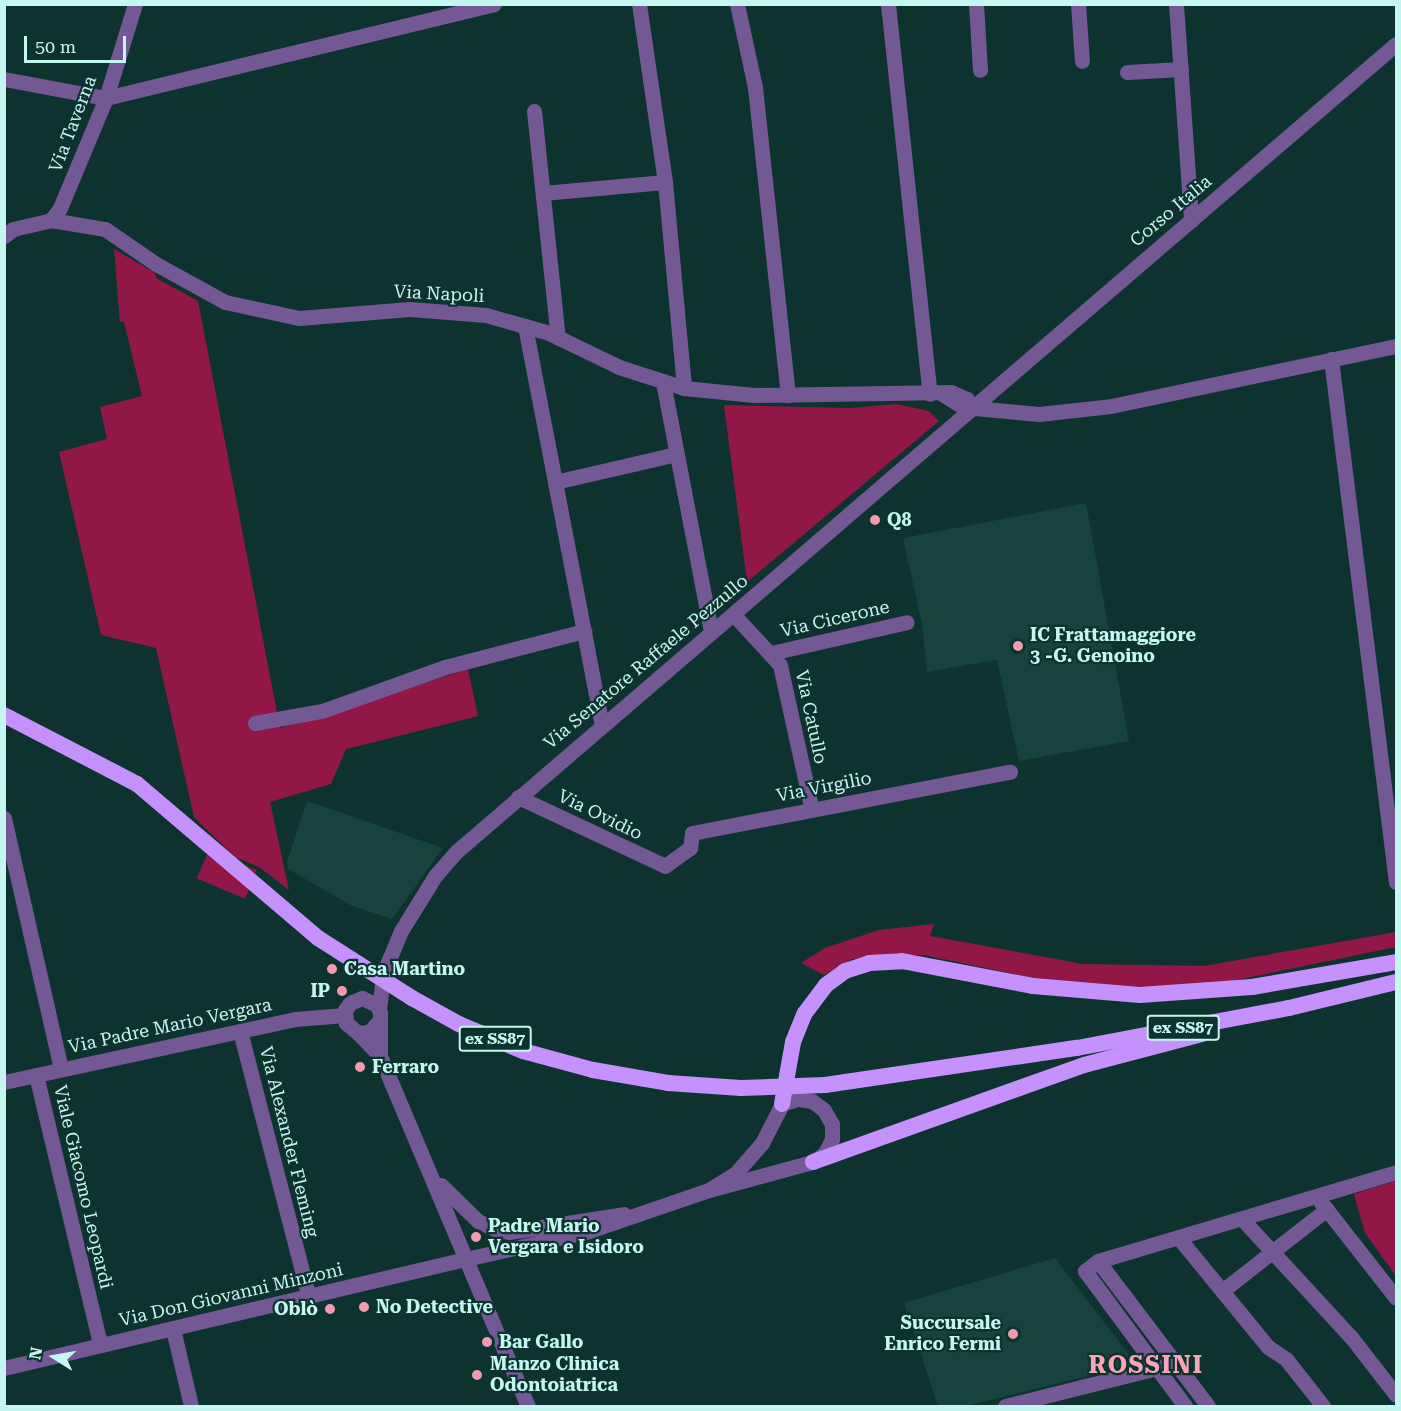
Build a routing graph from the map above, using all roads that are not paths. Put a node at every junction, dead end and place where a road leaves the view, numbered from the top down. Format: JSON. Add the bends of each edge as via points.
{"nodes":[{"id":1,"x":135,"y":4,"type":"edge"},
{"id":2,"x":494,"y":4,"type":"edge"},
{"id":3,"x":639,"y":4,"type":"edge"},
{"id":4,"x":737,"y":4,"type":"edge"},
{"id":5,"x":888,"y":4,"type":"edge"},
{"id":6,"x":976,"y":4,"type":"edge"},
{"id":7,"x":1078,"y":4,"type":"edge"},
{"id":8,"x":1176,"y":4,"type":"edge"},
{"id":9,"x":1396,"y":44,"type":"edge"},
{"id":10,"x":1082,"y":61,"type":"dead end"},
{"id":11,"x":1181,"y":69,"type":"junction"},
{"id":12,"x":980,"y":70,"type":"dead end"},
{"id":13,"x":1127,"y":72,"type":"dead end"},
{"id":14,"x":4,"y":79,"type":"edge"},
{"id":15,"x":106,"y":98,"type":"junction"},
{"id":16,"x":534,"y":111,"type":"dead end"},
{"id":17,"x":664,"y":182,"type":"junction"},
{"id":18,"x":543,"y":193,"type":"junction"},
{"id":19,"x":51,"y":220,"type":"junction"},
{"id":20,"x":1191,"y":220,"type":"junction"},
{"id":21,"x":7,"y":231,"type":"edge"},
{"id":22,"x":525,"y":326,"type":"junction"},
{"id":23,"x":558,"y":338,"type":"junction"},
{"id":24,"x":1396,"y":346,"type":"edge"},
{"id":25,"x":1331,"y":359,"type":"junction"},
{"id":26,"x":663,"y":382,"type":"junction"},
{"id":27,"x":684,"y":388,"type":"junction"},
{"id":28,"x":936,"y":394,"type":"junction"},
{"id":29,"x":788,"y":395,"type":"junction"},
{"id":30,"x":971,"y":409,"type":"junction"},
{"id":31,"x":676,"y":454,"type":"junction"},
{"id":32,"x":555,"y":482,"type":"junction"},
{"id":33,"x":733,"y":614,"type":"junction"},
{"id":34,"x":907,"y":622,"type":"dead end"},
{"id":35,"x":584,"y":631,"type":"junction"},
{"id":36,"x":711,"y":632,"type":"junction"},
{"id":37,"x":771,"y":653,"type":"junction"},
{"id":38,"x":4,"y":715,"type":"edge"},
{"id":39,"x":255,"y":723,"type":"dead end"},
{"id":40,"x":602,"y":724,"type":"junction"},
{"id":41,"x":1010,"y":772,"type":"dead end"},
{"id":42,"x":518,"y":798,"type":"junction"},
{"id":43,"x":812,"y":810,"type":"junction"},
{"id":44,"x":4,"y":818,"type":"edge"},
{"id":45,"x":665,"y":866,"type":"joint"},
{"id":46,"x":1396,"y":882,"type":"edge"},
{"id":47,"x":1396,"y":962,"type":"edge"},
{"id":48,"x":383,"y":974,"type":"junction"},
{"id":49,"x":1396,"y":983,"type":"edge"},
{"id":50,"x":357,"y":999,"type":"junction"},
{"id":51,"x":1289,"y":1008,"type":"junction"},
{"id":52,"x":345,"y":1015,"type":"junction"},
{"id":53,"x":379,"y":1015,"type":"junction"},
{"id":54,"x":240,"y":1031,"type":"junction"},
{"id":55,"x":358,"y":1033,"type":"junction"},
{"id":56,"x":380,"y":1056,"type":"junction"},
{"id":57,"x":61,"y":1069,"type":"junction"},
{"id":58,"x":36,"y":1075,"type":"junction"},
{"id":59,"x":4,"y":1082,"type":"edge"},
{"id":60,"x":782,"y":1104,"type":"junction"},
{"id":61,"x":813,"y":1162,"type":"junction"},
{"id":62,"x":1396,"y":1172,"type":"edge"},
{"id":63,"x":431,"y":1174,"type":"junction"},
{"id":64,"x":709,"y":1190,"type":"junction"},
{"id":65,"x":1317,"y":1196,"type":"junction"},
{"id":66,"x":1327,"y":1209,"type":"junction"},
{"id":67,"x":650,"y":1212,"type":"junction"},
{"id":68,"x":1242,"y":1219,"type":"junction"},
{"id":69,"x":1178,"y":1237,"type":"junction"},
{"id":70,"x":1272,"y":1252,"type":"junction"},
{"id":71,"x":466,"y":1259,"type":"junction"},
{"id":72,"x":1098,"y":1261,"type":"junction"},
{"id":73,"x":1222,"y":1291,"type":"junction"},
{"id":74,"x":309,"y":1297,"type":"junction"},
{"id":75,"x":1396,"y":1298,"type":"edge"},
{"id":76,"x":173,"y":1329,"type":"junction"},
{"id":77,"x":100,"y":1344,"type":"junction"},
{"id":78,"x":1175,"y":1363,"type":"junction"},
{"id":79,"x":4,"y":1368,"type":"edge"},
{"id":80,"x":1157,"y":1368,"type":"junction"},
{"id":81,"x":1396,"y":1395,"type":"edge"},
{"id":82,"x":191,"y":1407,"type":"edge"},
{"id":83,"x":528,"y":1407,"type":"edge"},
{"id":84,"x":1005,"y":1407,"type":"edge"},
{"id":85,"x":1185,"y":1407,"type":"edge"},
{"id":86,"x":1208,"y":1407,"type":"edge"},
{"id":87,"x":1323,"y":1407,"type":"edge"}],
"edges":[{"from":1,"to":15,"type":"street","name":"Via Taverna"},
{"from":2,"to":15,"type":"street"},
{"from":3,"to":17,"type":"street"},
{"from":4,"to":29,"type":"street","via":[[755,87]]},
{"from":5,"to":28,"type":"street"},
{"from":6,"to":12,"type":"street"},
{"from":7,"to":10,"type":"street"},
{"from":8,"to":11,"type":"street"},
{"from":9,"to":20,"type":"street","name":"Corso Italia"},
{"from":11,"to":13,"type":"street"},
{"from":11,"to":20,"type":"street"},
{"from":14,"to":15,"type":"street"},
{"from":15,"to":19,"type":"street","name":"Via Taverna","via":[[60,208]]},
{"from":16,"to":18,"type":"street"},
{"from":17,"to":18,"type":"street"},
{"from":17,"to":27,"type":"street"},
{"from":18,"to":23,"type":"street"},
{"from":19,"to":21,"type":"street"},
{"from":19,"to":22,"type":"street","name":"Via Napoli","via":[[105,229],[156,264],[225,302],[299,318],[410,309],[486,315]]},
{"from":20,"to":30,"type":"street","name":"Corso Italia"},
{"from":22,"to":23,"type":"street","name":"Via Napoli"},
{"from":22,"to":32,"type":"street"},
{"from":23,"to":26,"type":"street","name":"Via Napoli","via":[[619,367]]},
{"from":24,"to":25,"type":"street"},
{"from":25,"to":30,"type":"street","via":[[1111,406],[1039,414]]},
{"from":25,"to":46,"type":"street"},
{"from":26,"to":27,"type":"street","name":"Via Napoli"},
{"from":26,"to":31,"type":"street"},
{"from":27,"to":29,"type":"street","name":"Via Napoli"},
{"from":28,"to":29,"type":"street","name":"Via Napoli"},
{"from":28,"to":30,"type":"street","name":"Via Napoli","via":[[961,395]]},
{"from":30,"to":33,"type":"street","name":"Via Senatore Raffaele Pezzullo"},
{"from":31,"to":32,"type":"street"},
{"from":31,"to":36,"type":"street"},
{"from":32,"to":35,"type":"street"},
{"from":33,"to":36,"type":"street","name":"Via Senatore Raffaele Pezzullo"},
{"from":33,"to":37,"type":"street","name":"Via Catullo"},
{"from":34,"to":37,"type":"street","name":"Via Cicerone"},
{"from":35,"to":39,"type":"street","via":[[445,667],[322,711]]},
{"from":35,"to":40,"type":"street"},
{"from":36,"to":40,"type":"street","name":"Via Senatore Raffaele Pezzullo"},
{"from":37,"to":43,"type":"street","name":"Via Catullo","via":[[780,665]]},
{"from":38,"to":51,"type":"highway","number":"ex SS87","via":[[137,784],[318,938],[362,967],[459,1024],[523,1051],[593,1070],[668,1083],[741,1088],[825,1085],[1077,1048]]},
{"from":40,"to":42,"type":"street","name":"Via Senatore Raffaele Pezzullo"},
{"from":41,"to":43,"type":"street","name":"Via Virgilio"},
{"from":42,"to":45,"type":"street","name":"Via Ovidio"},
{"from":42,"to":48,"type":"street","name":"Via Senatore Raffaele Pezzullo","via":[[457,851],[435,876],[401,932]]},
{"from":43,"to":45,"type":"street","name":"Via Virgilio","via":[[692,833],[690,848]]},
{"from":44,"to":57,"type":"street"},
{"from":47,"to":60,"type":"highway","via":[[1252,987],[1140,995],[1033,986],[902,961],[869,963],[845,971],[826,985],[805,1013],[793,1042]]},
{"from":48,"to":50,"type":"street","name":"Via Senatore Raffaele Pezzullo"},
{"from":48,"to":53,"type":"street","name":"Via Senatore Raffaele Pezzullo"},
{"from":49,"to":51,"type":"highway","number":"ex SS87"},
{"from":50,"to":52,"type":"street","via":[[350,1003]]},
{"from":50,"to":53,"type":"street","via":[[370,1000]]},
{"from":51,"to":61,"type":"highway","via":[[1084,1065]]},
{"from":52,"to":54,"type":"street","name":"Via Padre Mario Vergara","via":[[295,1019]]},
{"from":52,"to":55,"type":"street","via":[[348,1027]]},
{"from":53,"to":55,"type":"street","via":[[369,1032]]},
{"from":53,"to":56,"type":"street"},
{"from":54,"to":57,"type":"street","name":"Via Padre Mario Vergara"},
{"from":54,"to":74,"type":"street","name":"Via Alexander Fleming"},
{"from":55,"to":56,"type":"street"},
{"from":56,"to":63,"type":"street"},
{"from":57,"to":58,"type":"street","name":"Via Padre Mario Vergara"},
{"from":58,"to":59,"type":"street","name":"Via Padre Mario Vergara"},
{"from":58,"to":77,"type":"street","name":"Viale Giacomo Leopardi"},
{"from":60,"to":61,"type":"street","via":[[797,1099],[812,1101],[824,1110],[832,1124],[832,1139],[825,1153]]},
{"from":60,"to":64,"type":"street","via":[[762,1143],[736,1173]]},
{"from":61,"to":64,"type":"street"},
{"from":62,"to":65,"type":"street"},
{"from":63,"to":67,"type":"street","via":[[456,1203],[497,1230],[509,1232],[586,1218]]},
{"from":63,"to":71,"type":"street"},
{"from":64,"to":67,"type":"street"},
{"from":65,"to":66,"type":"street"},
{"from":65,"to":68,"type":"street"},
{"from":66,"to":70,"type":"street"},
{"from":66,"to":75,"type":"street"},
{"from":67,"to":71,"type":"street","name":"Via Don Giovanni Minzoni","via":[[590,1232]]},
{"from":68,"to":69,"type":"street"},
{"from":68,"to":70,"type":"street"},
{"from":69,"to":72,"type":"street"},
{"from":69,"to":73,"type":"street"},
{"from":70,"to":73,"type":"street"},
{"from":70,"to":81,"type":"street","via":[[1350,1337]]},
{"from":71,"to":74,"type":"street","name":"Via Don Giovanni Minzoni"},
{"from":71,"to":83,"type":"street"},
{"from":72,"to":78,"type":"street"},
{"from":72,"to":80,"type":"street","via":[[1085,1271]]},
{"from":73,"to":87,"type":"street","via":[[1268,1347],[1286,1359]]},
{"from":74,"to":76,"type":"street","name":"Via Don Giovanni Minzoni"},
{"from":76,"to":77,"type":"street","name":"Via Don Giovanni Minzoni"},
{"from":76,"to":82,"type":"street"},
{"from":77,"to":79,"type":"street","name":"Via Don Giovanni Minzoni"},
{"from":78,"to":80,"type":"street"},
{"from":78,"to":86,"type":"street"},
{"from":80,"to":84,"type":"street"},
{"from":80,"to":85,"type":"street"}]}
